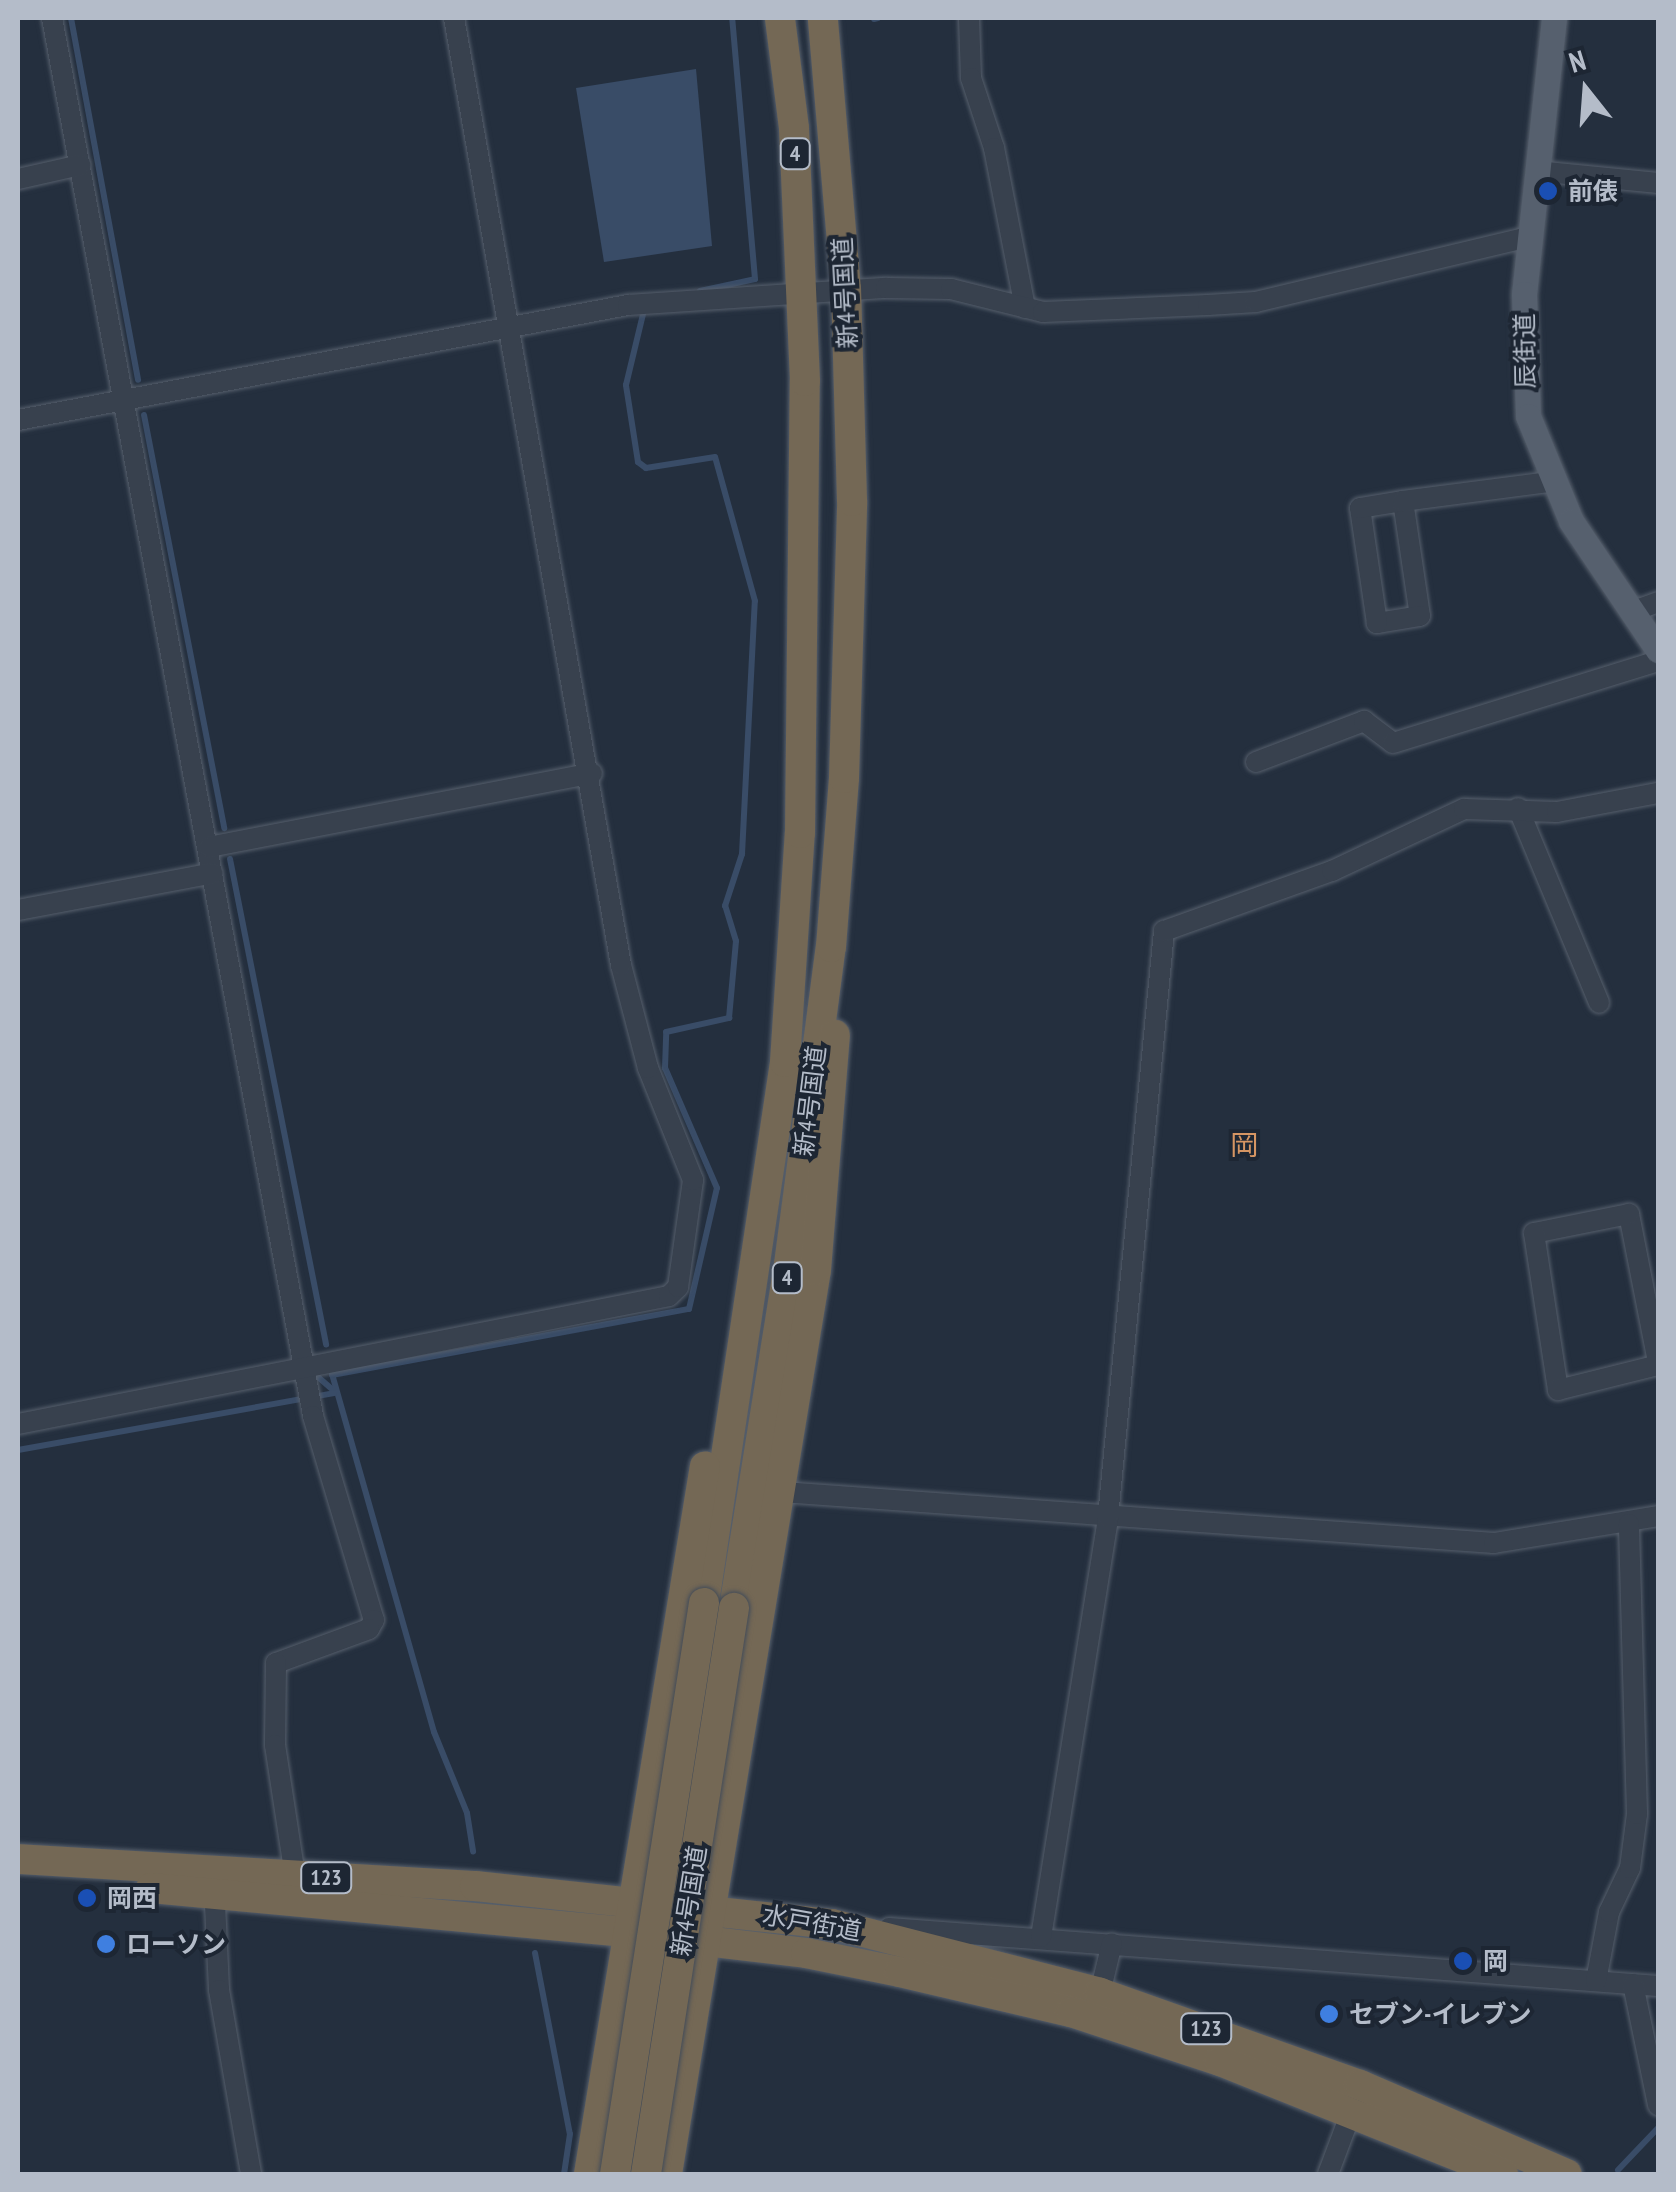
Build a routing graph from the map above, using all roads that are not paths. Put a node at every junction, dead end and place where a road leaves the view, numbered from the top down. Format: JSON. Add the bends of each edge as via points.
{"nodes":[{"id":1,"x":52,"y":18,"type":"edge"},
{"id":2,"x":454,"y":18,"type":"edge"},
{"id":3,"x":780,"y":18,"type":"edge"},
{"id":4,"x":823,"y":18,"type":"edge"},
{"id":5,"x":968,"y":18,"type":"edge"},
{"id":6,"x":1554,"y":18,"type":"edge"},
{"id":7,"x":80,"y":164,"type":"junction"},
{"id":8,"x":1536,"y":170,"type":"junction"},
{"id":9,"x":18,"y":179,"type":"edge"},
{"id":10,"x":1658,"y":183,"type":"edge"},
{"id":11,"x":1529,"y":237,"type":"junction"},
{"id":12,"x":846,"y":289,"type":"junction"},
{"id":13,"x":802,"y":292,"type":"junction"},
{"id":14,"x":1026,"y":308,"type":"junction"},
{"id":15,"x":506,"y":328,"type":"junction"},
{"id":16,"x":124,"y":400,"type":"junction"},
{"id":17,"x":18,"y":420,"type":"edge"},
{"id":18,"x":1550,"y":482,"type":"junction"},
{"id":19,"x":1403,"y":502,"type":"junction"},
{"id":20,"x":1658,"y":602,"type":"edge"},
{"id":21,"x":1631,"y":612,"type":"junction"},
{"id":22,"x":1658,"y":650,"type":"edge"},
{"id":23,"x":1658,"y":660,"type":"edge"},
{"id":24,"x":1256,"y":762,"type":"dead end"},
{"id":25,"x":592,"y":773,"type":"junction"},
{"id":26,"x":1658,"y":794,"type":"edge"},
{"id":27,"x":1518,"y":808,"type":"junction"},
{"id":28,"x":208,"y":847,"type":"junction"},
{"id":29,"x":213,"y":873,"type":"junction"},
{"id":30,"x":18,"y":910,"type":"edge"},
{"id":31,"x":792,"y":945,"type":"junction"},
{"id":32,"x":830,"y":948,"type":"junction"},
{"id":33,"x":1600,"y":1003,"type":"dead end"},
{"id":34,"x":1653,"y":1312,"type":"edge"},
{"id":35,"x":1658,"y":1364,"type":"edge"},
{"id":36,"x":306,"y":1367,"type":"junction"},
{"id":37,"x":18,"y":1424,"type":"edge"},
{"id":38,"x":782,"y":1492,"type":"junction"},
{"id":39,"x":1658,"y":1516,"type":"edge"},
{"id":40,"x":1108,"y":1517,"type":"junction"},
{"id":41,"x":1629,"y":1524,"type":"junction"},
{"id":42,"x":719,"y":1605,"type":"junction"},
{"id":43,"x":18,"y":1859,"type":"edge"},
{"id":44,"x":295,"y":1876,"type":"junction"},
{"id":45,"x":18,"y":1878,"type":"edge"},
{"id":46,"x":214,"y":1882,"type":"junction"},
{"id":47,"x":634,"y":1901,"type":"junction"},
{"id":48,"x":711,"y":1908,"type":"junction"},
{"id":49,"x":832,"y":1924,"type":"junction"},
{"id":50,"x":628,"y":1932,"type":"junction"},
{"id":51,"x":1042,"y":1938,"type":"junction"},
{"id":52,"x":706,"y":1942,"type":"junction"},
{"id":53,"x":1112,"y":1943,"type":"junction"},
{"id":54,"x":1596,"y":1981,"type":"junction"},
{"id":55,"x":1633,"y":1984,"type":"junction"},
{"id":56,"x":1658,"y":1986,"type":"edge"},
{"id":57,"x":1100,"y":1993,"type":"junction"},
{"id":58,"x":1071,"y":2012,"type":"junction"},
{"id":59,"x":1356,"y":2098,"type":"junction"},
{"id":60,"x":1658,"y":2105,"type":"edge"},
{"id":61,"x":251,"y":2174,"type":"edge"},
{"id":62,"x":589,"y":2174,"type":"edge"},
{"id":63,"x":615,"y":2174,"type":"edge"},
{"id":64,"x":646,"y":2174,"type":"edge"},
{"id":65,"x":666,"y":2174,"type":"edge"},
{"id":66,"x":1328,"y":2174,"type":"edge"},
{"id":67,"x":1503,"y":2174,"type":"edge"},
{"id":68,"x":1566,"y":2174,"type":"edge"}],
"edges":[{"from":1,"to":7,"type":"street"},
{"from":2,"to":15,"type":"street"},
{"from":3,"to":13,"type":"highway","name":"新4号国道","number":"4"},
{"from":4,"to":12,"type":"highway","name":"新4号国道","number":"4"},
{"from":5,"to":14,"type":"street","via":[[970,78],[994,148]]},
{"from":6,"to":8,"type":"main road","name":"辰街道"},
{"from":7,"to":9,"type":"street"},
{"from":7,"to":16,"type":"street"},
{"from":8,"to":10,"type":"street"},
{"from":8,"to":11,"type":"main road","name":"辰街道"},
{"from":11,"to":14,"type":"street","via":[[1256,302]]},
{"from":11,"to":18,"type":"main road","name":"辰街道","via":[[1522,375]]},
{"from":12,"to":13,"type":"street"},
{"from":12,"to":14,"type":"street","via":[[950,289]]},
{"from":12,"to":32,"type":"highway","name":"新4号国道","number":"4","via":[[850,630]]},
{"from":13,"to":15,"type":"street","via":[[628,305]]},
{"from":13,"to":31,"type":"highway","name":"新4号国道","number":"4","via":[[807,624]]},
{"from":15,"to":16,"type":"street"},
{"from":15,"to":25,"type":"street"},
{"from":16,"to":17,"type":"street"},
{"from":16,"to":28,"type":"street"},
{"from":18,"to":19,"type":"street"},
{"from":18,"to":21,"type":"main road","name":"辰街道"},
{"from":19,"to":19,"type":"street","via":[[1360,508],[1377,623],[1420,616]]},
{"from":20,"to":21,"type":"street"},
{"from":21,"to":22,"type":"main road","name":"辰街道"},
{"from":23,"to":24,"type":"street","via":[[1393,743],[1364,721]]},
{"from":25,"to":28,"type":"street"},
{"from":25,"to":36,"type":"street","via":[[621,965],[648,1068],[692,1180],[678,1287],[669,1296]]},
{"from":26,"to":27,"type":"street","via":[[1556,812]]},
{"from":27,"to":33,"type":"street"},
{"from":27,"to":40,"type":"street","via":[[1464,809],[1332,871],[1164,930]]},
{"from":28,"to":29,"type":"street"},
{"from":29,"to":30,"type":"street"},
{"from":29,"to":36,"type":"street"},
{"from":31,"to":42,"type":"highway","name":"新4号国道","number":"4","via":[[786,1062]]},
{"from":31,"to":47,"type":"highway"},
{"from":32,"to":38,"type":"highway","via":[[836,1066],[816,1270]]},
{"from":32,"to":42,"type":"highway","name":"新4号国道","number":"4"},
{"from":34,"to":35,"type":"street"},
{"from":34,"to":35,"type":"street","via":[[1629,1214],[1534,1233],[1558,1390]]},
{"from":36,"to":37,"type":"street"},
{"from":36,"to":44,"type":"street","via":[[312,1416],[374,1620],[369,1629],[276,1664],[275,1745]]},
{"from":38,"to":40,"type":"street"},
{"from":38,"to":48,"type":"highway"},
{"from":39,"to":41,"type":"street"},
{"from":40,"to":41,"type":"street","via":[[1494,1543]]},
{"from":40,"to":51,"type":"street"},
{"from":41,"to":54,"type":"street","via":[[1637,1814],[1630,1868],[1609,1912]]},
{"from":42,"to":63,"type":"highway","name":"新4号国道","number":"4","bridge":true},
{"from":42,"to":64,"type":"highway","name":"新4号国道","number":"4","bridge":true},
{"from":43,"to":46,"type":"highway","name":"水戸街道","number":"123"},
{"from":44,"to":46,"type":"highway","name":"水戸街道","number":"123"},
{"from":44,"to":47,"type":"highway","name":"水戸街道","number":"123"},
{"from":45,"to":46,"type":"highway","name":"水戸街道","number":"123"},
{"from":46,"to":50,"type":"highway","name":"水戸街道","number":"123"},
{"from":46,"to":61,"type":"street","via":[[220,1990]]},
{"from":47,"to":48,"type":"highway","name":"水戸街道","number":"123"},
{"from":47,"to":50,"type":"highway"},
{"from":48,"to":49,"type":"highway","name":"水戸街道","number":"123"},
{"from":48,"to":52,"type":"highway"},
{"from":49,"to":51,"type":"street"},
{"from":49,"to":57,"type":"highway","name":"水戸街道","number":"123"},
{"from":50,"to":52,"type":"highway","name":"水戸街道","number":"123"},
{"from":50,"to":62,"type":"highway"},
{"from":51,"to":53,"type":"street"},
{"from":52,"to":58,"type":"highway","name":"水戸街道","number":"123","via":[[806,1953]]},
{"from":52,"to":65,"type":"highway"},
{"from":53,"to":54,"type":"street"},
{"from":53,"to":57,"type":"street"},
{"from":54,"to":55,"type":"street"},
{"from":55,"to":56,"type":"street"},
{"from":55,"to":60,"type":"street"},
{"from":57,"to":58,"type":"street"},
{"from":57,"to":59,"type":"highway","name":"水戸街道","number":"123"},
{"from":58,"to":59,"type":"highway","name":"水戸街道","number":"123"},
{"from":59,"to":66,"type":"street"},
{"from":59,"to":67,"type":"highway","name":"水戸街道","number":"123"},
{"from":59,"to":68,"type":"highway","name":"水戸街道","number":"123"}]}
